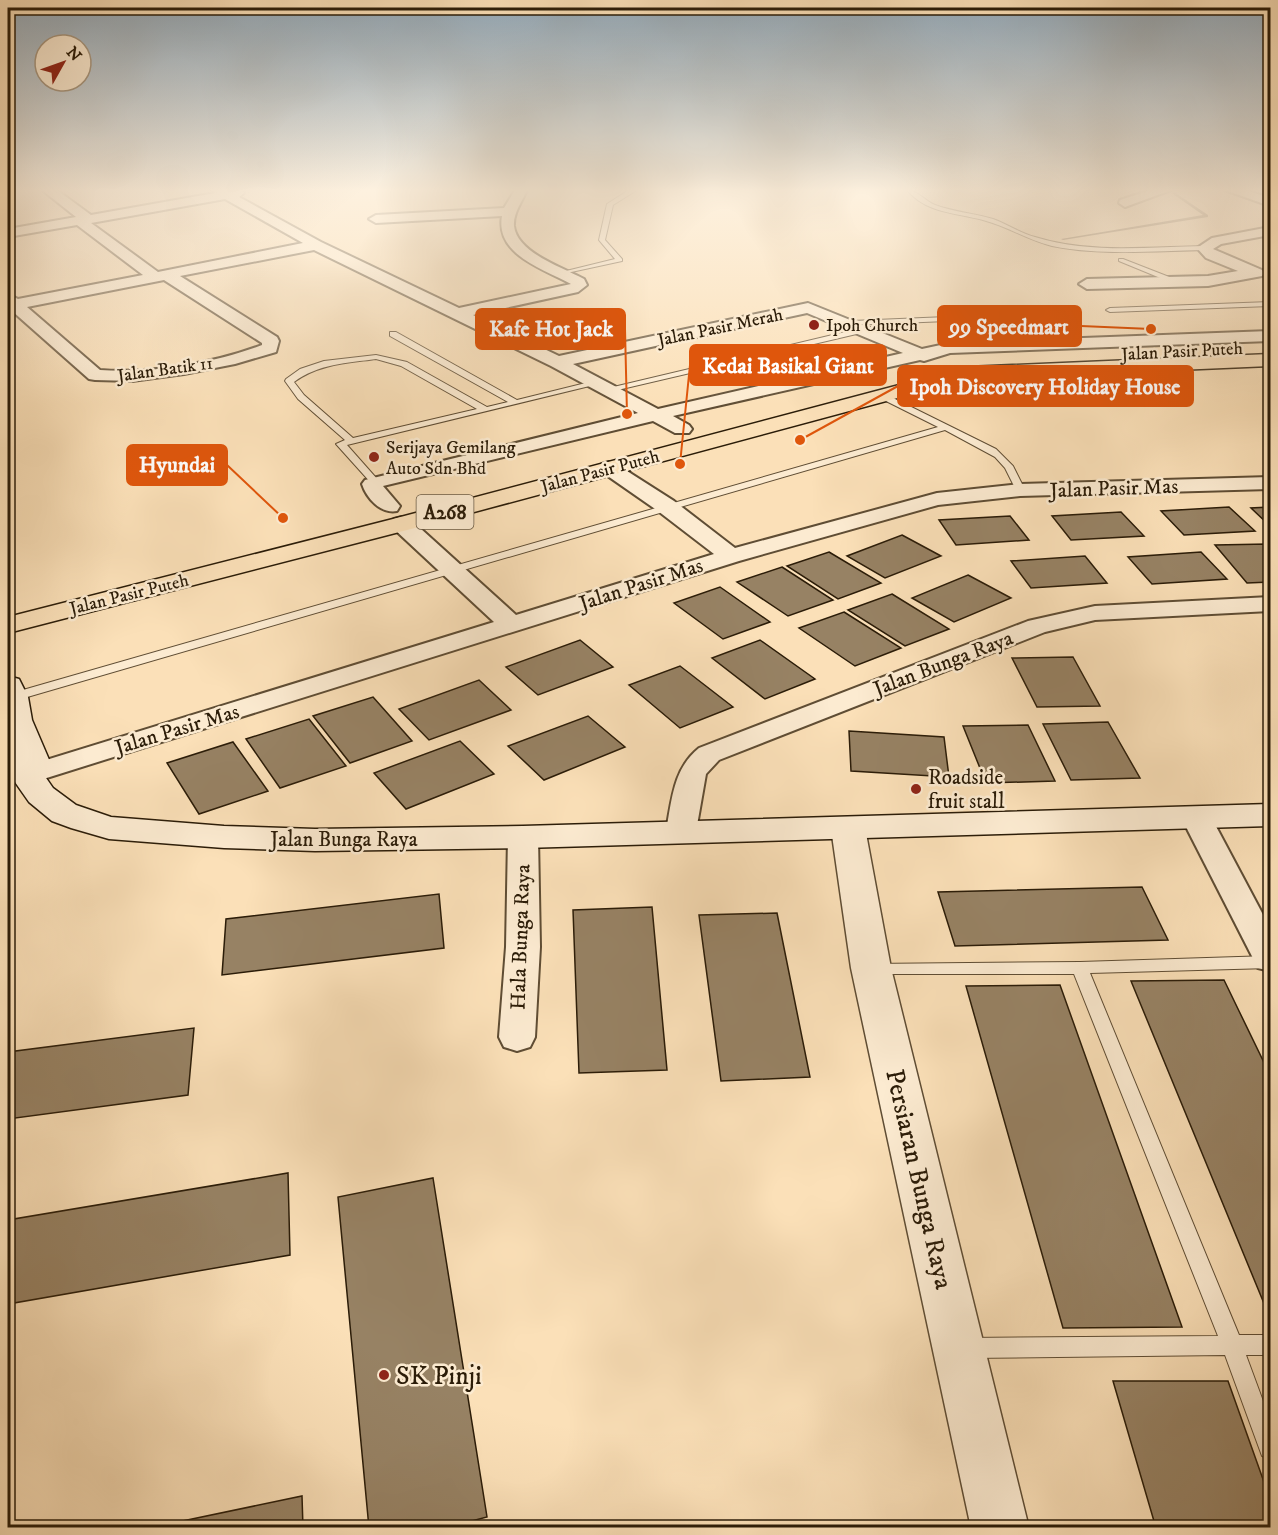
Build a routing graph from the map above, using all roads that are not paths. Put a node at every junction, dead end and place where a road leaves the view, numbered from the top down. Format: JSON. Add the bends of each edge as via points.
{"nodes":[{"id":1,"x":141,"y":262,"type":"edge"},
{"id":2,"x":233,"y":262,"type":"edge"},
{"id":3,"x":351,"y":262,"type":"edge"},
{"id":4,"x":539,"y":262,"type":"edge"},
{"id":5,"x":613,"y":262,"type":"edge"},
{"id":6,"x":1125,"y":262,"type":"edge"},
{"id":7,"x":1228,"y":262,"type":"edge"},
{"id":8,"x":1254,"y":272,"type":"junction"},
{"id":9,"x":564,"y":273,"type":"junction"},
{"id":10,"x":161,"y":276,"type":"junction"},
{"id":11,"x":1270,"y":278,"type":"edge"},
{"id":12,"x":1178,"y":282,"type":"junction"},
{"id":13,"x":1087,"y":284,"type":"dead end"},
{"id":14,"x":10,"y":303,"type":"edge"},
{"id":15,"x":1270,"y":304,"type":"edge"},
{"id":16,"x":1110,"y":310,"type":"dead end"},
{"id":17,"x":460,"y":313,"type":"junction"},
{"id":18,"x":1039,"y":315,"type":"dead end"},
{"id":19,"x":854,"y":326,"type":"junction"},
{"id":20,"x":393,"y":334,"type":"dead end"},
{"id":21,"x":1270,"y":336,"type":"edge"},
{"id":22,"x":1149,"y":346,"type":"junction"},
{"id":23,"x":1270,"y":348,"type":"edge"},
{"id":24,"x":919,"y":354,"type":"junction"},
{"id":25,"x":1270,"y":360,"type":"edge"},
{"id":26,"x":557,"y":362,"type":"junction"},
{"id":27,"x":944,"y":365,"type":"junction"},
{"id":28,"x":1076,"y":367,"type":"junction"},
{"id":29,"x":1053,"y":368,"type":"junction"},
{"id":30,"x":603,"y":386,"type":"junction"},
{"id":31,"x":881,"y":395,"type":"junction"},
{"id":32,"x":1085,"y":399,"type":"dead end"},
{"id":33,"x":514,"y":402,"type":"junction"},
{"id":34,"x":484,"y":409,"type":"junction"},
{"id":35,"x":654,"y":415,"type":"junction"},
{"id":36,"x":947,"y":427,"type":"junction"},
{"id":37,"x":682,"y":429,"type":"junction"},
{"id":38,"x":351,"y":441,"type":"junction"},
{"id":39,"x":609,"y":468,"type":"junction"},
{"id":40,"x":375,"y":482,"type":"junction"},
{"id":41,"x":1270,"y":483,"type":"edge"},
{"id":42,"x":1020,"y":490,"type":"junction"},
{"id":43,"x":666,"y":507,"type":"junction"},
{"id":44,"x":395,"y":515,"type":"junction"},
{"id":45,"x":730,"y":556,"type":"junction"},
{"id":46,"x":450,"y":569,"type":"junction"},
{"id":47,"x":8,"y":603,"type":"edge"},
{"id":48,"x":1270,"y":604,"type":"edge"},
{"id":49,"x":8,"y":625,"type":"edge"},
{"id":50,"x":512,"y":625,"type":"junction"},
{"id":51,"x":10,"y":691,"type":"edge"},
{"id":52,"x":17,"y":768,"type":"edge"},
{"id":53,"x":1270,"y":815,"type":"edge"},
{"id":54,"x":1196,"y":817,"type":"junction"},
{"id":55,"x":848,"y":828,"type":"junction"},
{"id":56,"x":681,"y":831,"type":"junction"},
{"id":57,"x":523,"y":837,"type":"junction"},
{"id":58,"x":1270,"y":961,"type":"edge"},
{"id":59,"x":872,"y":968,"type":"junction"},
{"id":60,"x":1080,"y":968,"type":"junction"},
{"id":61,"x":517,"y":1037,"type":"dead end"},
{"id":62,"x":1232,"y":1345,"type":"junction"},
{"id":63,"x":1270,"y":1345,"type":"edge"},
{"id":64,"x":958,"y":1348,"type":"junction"},
{"id":65,"x":1270,"y":1448,"type":"edge"},
{"id":66,"x":1000,"y":1527,"type":"edge"}],
"edges":[{"from":1,"to":10,"type":"street"},
{"from":2,"to":10,"type":"street"},
{"from":3,"to":17,"type":"street"},
{"from":4,"to":9,"type":"street"},
{"from":5,"to":9,"type":"lane"},
{"from":6,"to":12,"type":"lane"},
{"from":7,"to":8,"type":"street"},
{"from":8,"to":11,"type":"street"},
{"from":8,"to":12,"type":"street"},
{"from":9,"to":17,"type":"street","via":[[579,285]]},
{"from":10,"to":14,"type":"street"},
{"from":10,"to":14,"type":"street","name":"Jalan Batik 11","via":[[271,341],[270,348],[240,358],[139,375],[95,375]]},
{"from":12,"to":13,"type":"street"},
{"from":15,"to":16,"type":"lane"},
{"from":17,"to":26,"type":"street"},
{"from":18,"to":19,"type":"lane"},
{"from":19,"to":24,"type":"street","name":"Jalan Pasir Merah"},
{"from":19,"to":26,"type":"street","name":"Jalan Pasir Merah","via":[[801,309]]},
{"from":19,"to":30,"type":"lane"},
{"from":20,"to":33,"type":"lane"},
{"from":21,"to":22,"type":"street"},
{"from":22,"to":23,"type":"main road","name":"Jalan Pasir Puteh","number":"A268"},
{"from":22,"to":24,"type":"street","via":[[950,348]]},
{"from":22,"to":27,"type":"main road","name":"Jalan Pasir Puteh","number":"A268"},
{"from":24,"to":27,"type":"street","name":"Jalan Pasir Merah"},
{"from":24,"to":35,"type":"street"},
{"from":25,"to":28,"type":"main road","name":"Jalan Pasir Puteh","number":"A268"},
{"from":26,"to":30,"type":"street"},
{"from":27,"to":28,"type":"main road","via":[[962,368],[1052,363]]},
{"from":27,"to":37,"type":"main road","name":"Jalan Pasir Puteh","number":"A268"},
{"from":28,"to":29,"type":"main road","name":"Jalan Pasir Puteh","number":"A268"},
{"from":29,"to":31,"type":"main road","name":"Jalan Pasir Puteh","number":"A268","via":[[967,373]]},
{"from":29,"to":32,"type":"lane"},
{"from":30,"to":33,"type":"lane"},
{"from":30,"to":35,"type":"street"},
{"from":31,"to":36,"type":"lane"},
{"from":31,"to":39,"type":"main road","name":"Jalan Pasir Puteh","number":"A268"},
{"from":33,"to":34,"type":"lane"},
{"from":34,"to":38,"type":"lane"},
{"from":34,"to":38,"type":"lane","via":[[404,364],[376,357],[327,363],[303,371],[289,381],[301,397]]},
{"from":35,"to":37,"type":"street"},
{"from":35,"to":40,"type":"street"},
{"from":36,"to":42,"type":"lane","via":[[1005,460]]},
{"from":36,"to":43,"type":"lane"},
{"from":37,"to":44,"type":"main road","name":"Jalan Pasir Puteh","number":"A268"},
{"from":38,"to":40,"type":"lane","via":[[340,444]]},
{"from":39,"to":43,"type":"street"},
{"from":39,"to":44,"type":"main road","name":"Jalan Pasir Puteh","number":"A268"},
{"from":40,"to":44,"type":"street","via":[[373,488]]},
{"from":41,"to":42,"type":"street","name":"Jalan Pasir Mas"},
{"from":42,"to":45,"type":"street","name":"Jalan Pasir Mas","via":[[937,499]]},
{"from":43,"to":45,"type":"street"},
{"from":43,"to":46,"type":"lane"},
{"from":44,"to":46,"type":"street"},
{"from":44,"to":47,"type":"main road","name":"Jalan Pasir Puteh","number":"A268"},
{"from":44,"to":49,"type":"main road","name":"Jalan Pasir Puteh","number":"A268"},
{"from":45,"to":50,"type":"street","name":"Jalan Pasir Mas"},
{"from":46,"to":50,"type":"street"},
{"from":46,"to":51,"type":"lane"},
{"from":48,"to":56,"type":"street","name":"Jalan Bunga Raya","via":[[1095,613],[1037,626],[709,754],[692,774]]},
{"from":50,"to":52,"type":"street","name":"Jalan Pasir Mas"},
{"from":51,"to":52,"type":"main road","via":[[16,720],[34,762]]},
{"from":52,"to":57,"type":"main road","name":"Jalan Bunga Raya","via":[[64,813],[109,828],[315,840]]},
{"from":53,"to":54,"type":"main road","name":"Jalan Bunga Raya"},
{"from":54,"to":55,"type":"main road","name":"Jalan Bunga Raya"},
{"from":54,"to":58,"type":"street"},
{"from":55,"to":56,"type":"main road","name":"Jalan Bunga Raya"},
{"from":55,"to":59,"type":"main road","name":"Persiaran Bunga Raya"},
{"from":56,"to":57,"type":"main road","name":"Jalan Bunga Raya"},
{"from":57,"to":61,"type":"street","name":"Hala Bunga Raya","via":[[523,947]]},
{"from":58,"to":60,"type":"lane"},
{"from":59,"to":60,"type":"lane"},
{"from":59,"to":64,"type":"main road","name":"Persiaran Bunga Raya"},
{"from":60,"to":62,"type":"lane"},
{"from":62,"to":63,"type":"lane"},
{"from":62,"to":64,"type":"lane"},
{"from":62,"to":65,"type":"lane"},
{"from":64,"to":66,"type":"main road","name":"Persiaran Bunga Raya"}]}
